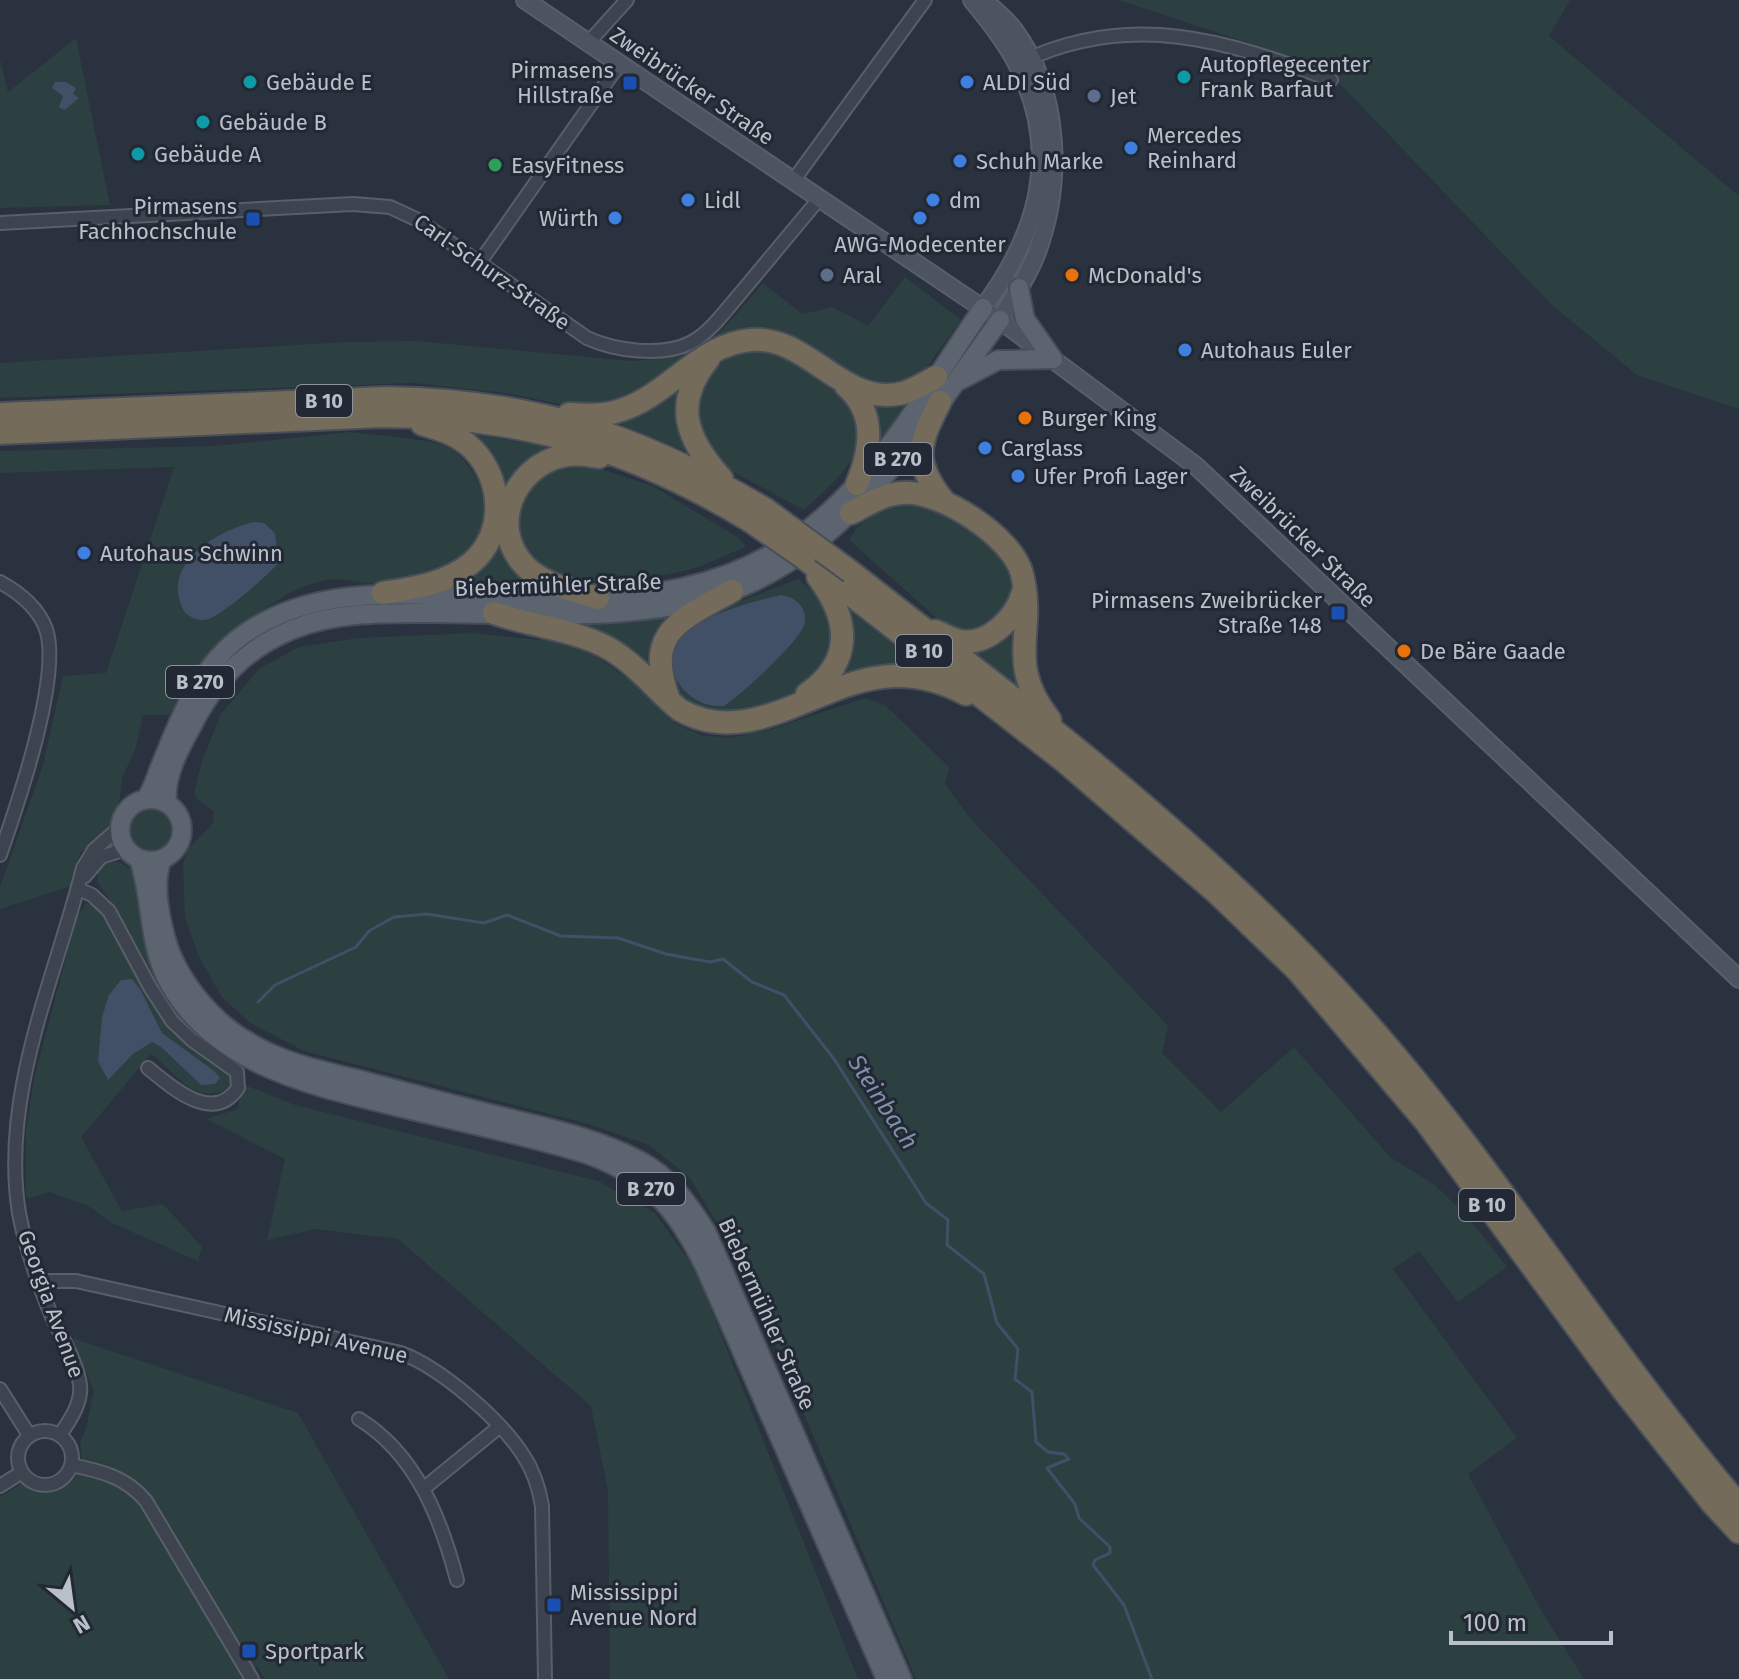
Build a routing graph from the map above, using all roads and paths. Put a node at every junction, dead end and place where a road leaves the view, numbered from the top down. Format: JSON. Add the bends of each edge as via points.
{"nodes":[{"id":1,"x":525,"y":0,"type":"edge"},
{"id":2,"x":627,"y":0,"type":"edge"},
{"id":3,"x":925,"y":0,"type":"edge"},
{"id":4,"x":972,"y":0,"type":"edge"},
{"id":5,"x":984,"y":0,"type":"edge"},
{"id":6,"x":589,"y":42,"type":"junction"},
{"id":7,"x":1024,"y":61,"type":"junction"},
{"id":8,"x":620,"y":63,"type":"junction"},
{"id":9,"x":1331,"y":80,"type":"dead end"},
{"id":10,"x":793,"y":181,"type":"junction"},
{"id":11,"x":819,"y":199,"type":"junction"},
{"id":12,"x":0,"y":223,"type":"edge"},
{"id":13,"x":480,"y":262,"type":"junction"},
{"id":14,"x":1019,"y":288,"type":"junction"},
{"id":15,"x":983,"y":308,"type":"junction"},
{"id":16,"x":1000,"y":320,"type":"junction"},
{"id":17,"x":718,"y":348,"type":"junction"},
{"id":18,"x":1053,"y":359,"type":"junction"},
{"id":19,"x":836,"y":377,"type":"junction"},
{"id":20,"x":945,"y":380,"type":"junction"},
{"id":21,"x":940,"y":402,"type":"junction"},
{"id":22,"x":524,"y":410,"type":"junction"},
{"id":23,"x":0,"y":414,"type":"edge"},
{"id":24,"x":382,"y":416,"type":"junction"},
{"id":25,"x":0,"y":433,"type":"edge"},
{"id":26,"x":644,"y":465,"type":"junction"},
{"id":27,"x":857,"y":484,"type":"junction"},
{"id":28,"x":731,"y":490,"type":"junction"},
{"id":29,"x":943,"y":500,"type":"junction"},
{"id":30,"x":851,"y":513,"type":"junction"},
{"id":31,"x":757,"y":515,"type":"junction"},
{"id":32,"x":838,"y":581,"type":"junction"},
{"id":33,"x":0,"y":582,"type":"edge"},
{"id":34,"x":1024,"y":587,"type":"junction"},
{"id":35,"x":732,"y":591,"type":"junction"},
{"id":36,"x":383,"y":593,"type":"junction"},
{"id":37,"x":598,"y":598,"type":"junction"},
{"id":38,"x":494,"y":613,"type":"junction"},
{"id":39,"x":912,"y":621,"type":"junction"},
{"id":40,"x":669,"y":701,"type":"junction"},
{"id":41,"x":786,"y":709,"type":"junction"},
{"id":42,"x":1013,"y":719,"type":"junction"},
{"id":43,"x":1065,"y":740,"type":"junction"},
{"id":44,"x":146,"y":799,"type":"junction"},
{"id":45,"x":167,"y":803,"type":"junction"},
{"id":46,"x":119,"y":828,"type":"junction"},
{"id":47,"x":132,"y":854,"type":"junction"},
{"id":48,"x":0,"y":855,"type":"edge"},
{"id":49,"x":162,"y":859,"type":"junction"},
{"id":50,"x":78,"y":889,"type":"junction"},
{"id":51,"x":1739,"y":979,"type":"edge"},
{"id":52,"x":148,"y":1068,"type":"dead end"},
{"id":53,"x":38,"y":1281,"type":"junction"},
{"id":54,"x":0,"y":1389,"type":"edge"},
{"id":55,"x":359,"y":1419,"type":"dead end"},
{"id":56,"x":499,"y":1427,"type":"junction"},
{"id":57,"x":29,"y":1435,"type":"junction"},
{"id":58,"x":60,"y":1435,"type":"junction"},
{"id":59,"x":71,"y":1465,"type":"junction"},
{"id":60,"x":22,"y":1472,"type":"junction"},
{"id":61,"x":0,"y":1486,"type":"edge"},
{"id":62,"x":423,"y":1489,"type":"junction"},
{"id":63,"x":1739,"y":1505,"type":"edge"},
{"id":64,"x":1739,"y":1532,"type":"edge"},
{"id":65,"x":457,"y":1580,"type":"dead end"},
{"id":66,"x":252,"y":1679,"type":"edge"},
{"id":67,"x":545,"y":1679,"type":"edge"},
{"id":68,"x":886,"y":1679,"type":"edge"},
{"id":69,"x":902,"y":1679,"type":"edge"}],
"edges":[{"from":1,"to":6,"type":"street","name":"Zweibrücker Straße"},
{"from":2,"to":6,"type":"street"},
{"from":3,"to":10,"type":"street"},
{"from":4,"to":7,"type":"street"},
{"from":5,"to":7,"type":"street","via":[[1013,29]]},
{"from":6,"to":8,"type":"street","name":"Zweibrücker Straße"},
{"from":7,"to":9,"type":"street","via":[[1074,41],[1162,33],[1240,50]]},
{"from":7,"to":14,"type":"street","via":[[1046,97],[1053,179],[1045,229]]},
{"from":7,"to":15,"type":"street","via":[[1037,124],[1039,186],[1024,242]]},
{"from":8,"to":10,"type":"street","name":"Zweibrücker Straße"},
{"from":8,"to":13,"type":"street"},
{"from":10,"to":11,"type":"street","name":"Zweibrücker Straße"},
{"from":11,"to":13,"type":"street","name":"Carl-Schurz-Straße","via":[[707,330],[680,347],[604,346]]},
{"from":11,"to":15,"type":"street","name":"Zweibrücker Straße"},
{"from":12,"to":13,"type":"street","name":"Carl-Schurz-Straße","via":[[374,204],[404,212]]},
{"from":14,"to":16,"type":"street"},
{"from":14,"to":18,"type":"main road","via":[[1025,319]]},
{"from":15,"to":16,"type":"street","name":"Zweibrücker Straße"},
{"from":15,"to":20,"type":"main road","number":"B 270"},
{"from":16,"to":18,"type":"street","name":"Zweibrücker Straße"},
{"from":16,"to":20,"type":"main road","number":"B 270"},
{"from":17,"to":19,"type":"highway","via":[[748,340],[774,341]]},
{"from":17,"to":22,"type":"highway","via":[[649,397],[618,411]]},
{"from":17,"to":28,"type":"highway","via":[[697,374],[687,420],[696,447]]},
{"from":18,"to":20,"type":"main road","via":[[998,360]]},
{"from":18,"to":51,"type":"street","name":"Zweibrücker Straße","via":[[1196,466]]},
{"from":19,"to":20,"type":"highway","via":[[879,395]]},
{"from":19,"to":27,"type":"highway","via":[[853,392],[868,419],[867,461]]},
{"from":20,"to":21,"type":"main road","number":"B 270"},
{"from":20,"to":27,"type":"main road","number":"B 270"},
{"from":21,"to":29,"type":"highway","via":[[921,445],[921,458],[927,479]]},
{"from":21,"to":30,"type":"main road","number":"B 270"},
{"from":22,"to":23,"type":"highway","number":"B 10","via":[[444,399],[386,398]]},
{"from":22,"to":28,"type":"highway","number":"B 10","via":[[649,448]]},
{"from":24,"to":25,"type":"highway","number":"B 10"},
{"from":24,"to":26,"type":"highway","number":"B 10","via":[[498,423],[574,440]]},
{"from":24,"to":36,"type":"highway","via":[[445,431],[465,442],[482,459],[496,498],[492,532],[474,562],[436,582]]},
{"from":26,"to":31,"type":"highway","number":"B 10"},
{"from":26,"to":37,"type":"highway","via":[[563,455],[528,473],[509,505],[510,537],[523,564],[542,579]]},
{"from":27,"to":37,"type":"main road","name":"Biebermühler Straße","number":"B 270","via":[[807,532],[736,573],[671,591]]},
{"from":28,"to":31,"type":"highway","number":"B 10"},
{"from":29,"to":30,"type":"highway","via":[[903,492]]},
{"from":29,"to":34,"type":"highway","via":[[1009,549]]},
{"from":30,"to":35,"type":"main road","name":"Biebermühler Straße","number":"B 270","via":[[784,566]]},
{"from":31,"to":32,"type":"highway","number":"B 10","bridge":true},
{"from":31,"to":32,"type":"highway","number":"B 10","bridge":true},
{"from":32,"to":39,"type":"highway","number":"B 10"},
{"from":32,"to":41,"type":"highway","via":[[843,641],[838,662],[827,678]]},
{"from":32,"to":42,"type":"highway","number":"B 10"},
{"from":33,"to":48,"type":"street","via":[[38,613],[51,653],[30,757]]},
{"from":34,"to":39,"type":"highway","via":[[1011,616],[998,630],[974,641],[959,641]]},
{"from":34,"to":43,"type":"highway","via":[[1024,671]]},
{"from":35,"to":38,"type":"main road","name":"Biebermühler Straße","number":"B 270","via":[[618,612]]},
{"from":35,"to":40,"type":"highway","via":[[677,625],[661,648],[659,663]]},
{"from":36,"to":37,"type":"main road","name":"Biebermühler Straße","number":"B 270"},
{"from":36,"to":44,"type":"main road","number":"B 270","via":[[301,606],[242,635],[206,673]]},
{"from":38,"to":40,"type":"highway","via":[[580,636],[618,653]]},
{"from":38,"to":45,"type":"main road","name":"Biebermühler Straße","number":"B 270","via":[[372,614],[324,620],[259,646],[238,663],[197,715],[169,779]]},
{"from":39,"to":43,"type":"highway","number":"B 10"},
{"from":40,"to":41,"type":"highway","via":[[692,716],[721,723]]},
{"from":41,"to":42,"type":"highway","via":[[861,681],[900,675],[950,685]]},
{"from":42,"to":64,"type":"highway","number":"B 10","via":[[1218,894],[1297,970],[1426,1122],[1623,1390]]},
{"from":43,"to":63,"type":"highway","number":"B 10","via":[[1253,904],[1355,1008],[1439,1110],[1683,1439]]},
{"from":44,"to":45,"type":"main road"},
{"from":44,"to":46,"type":"main road","via":[[127,809]]},
{"from":45,"to":49,"type":"main road","via":[[177,813],[182,832],[174,851]]},
{"from":46,"to":47,"type":"main road"},
{"from":46,"to":50,"type":"street","name":"Georgia Avenue","via":[[89,855]]},
{"from":47,"to":49,"type":"main road"},
{"from":47,"to":50,"type":"street","name":"Georgia Avenue","via":[[109,853],[95,863]]},
{"from":47,"to":68,"type":"main road","number":"B 270","via":[[166,975],[192,1016],[229,1047],[315,1086],[590,1155],[661,1197],[705,1267]]},
{"from":49,"to":69,"type":"main road","name":"Biebermühler Straße","number":"B 270","via":[[157,878],[160,912],[173,959],[203,1003],[251,1044],[302,1064],[596,1142],[643,1162],[679,1192],[706,1231]]},
{"from":50,"to":52,"type":"street","via":[[102,902],[172,1021],[237,1072],[238,1088],[227,1099],[201,1103]]},
{"from":50,"to":53,"type":"street","name":"Georgia Avenue","via":[[31,1047],[17,1119],[16,1188]]},
{"from":53,"to":56,"type":"street","name":"Mississippi Avenue","via":[[76,1281],[401,1353],[433,1367]]},
{"from":53,"to":58,"type":"street","name":"Georgia Avenue","via":[[80,1386],[78,1403]]},
{"from":54,"to":57,"type":"street"},
{"from":55,"to":62,"type":"street","via":[[393,1447]]},
{"from":56,"to":62,"type":"street"},
{"from":56,"to":67,"type":"street","name":"Mississippi Avenue","via":[[523,1454],[540,1493]]},
{"from":57,"to":58,"type":"street","via":[[41,1430]]},
{"from":57,"to":60,"type":"street","via":[[17,1455]]},
{"from":58,"to":59,"type":"street","via":[[69,1445]]},
{"from":59,"to":60,"type":"street","via":[[53,1484],[32,1482]]},
{"from":59,"to":66,"type":"street","via":[[122,1480],[146,1501]]},
{"from":60,"to":61,"type":"street"},
{"from":62,"to":65,"type":"street"}]}
